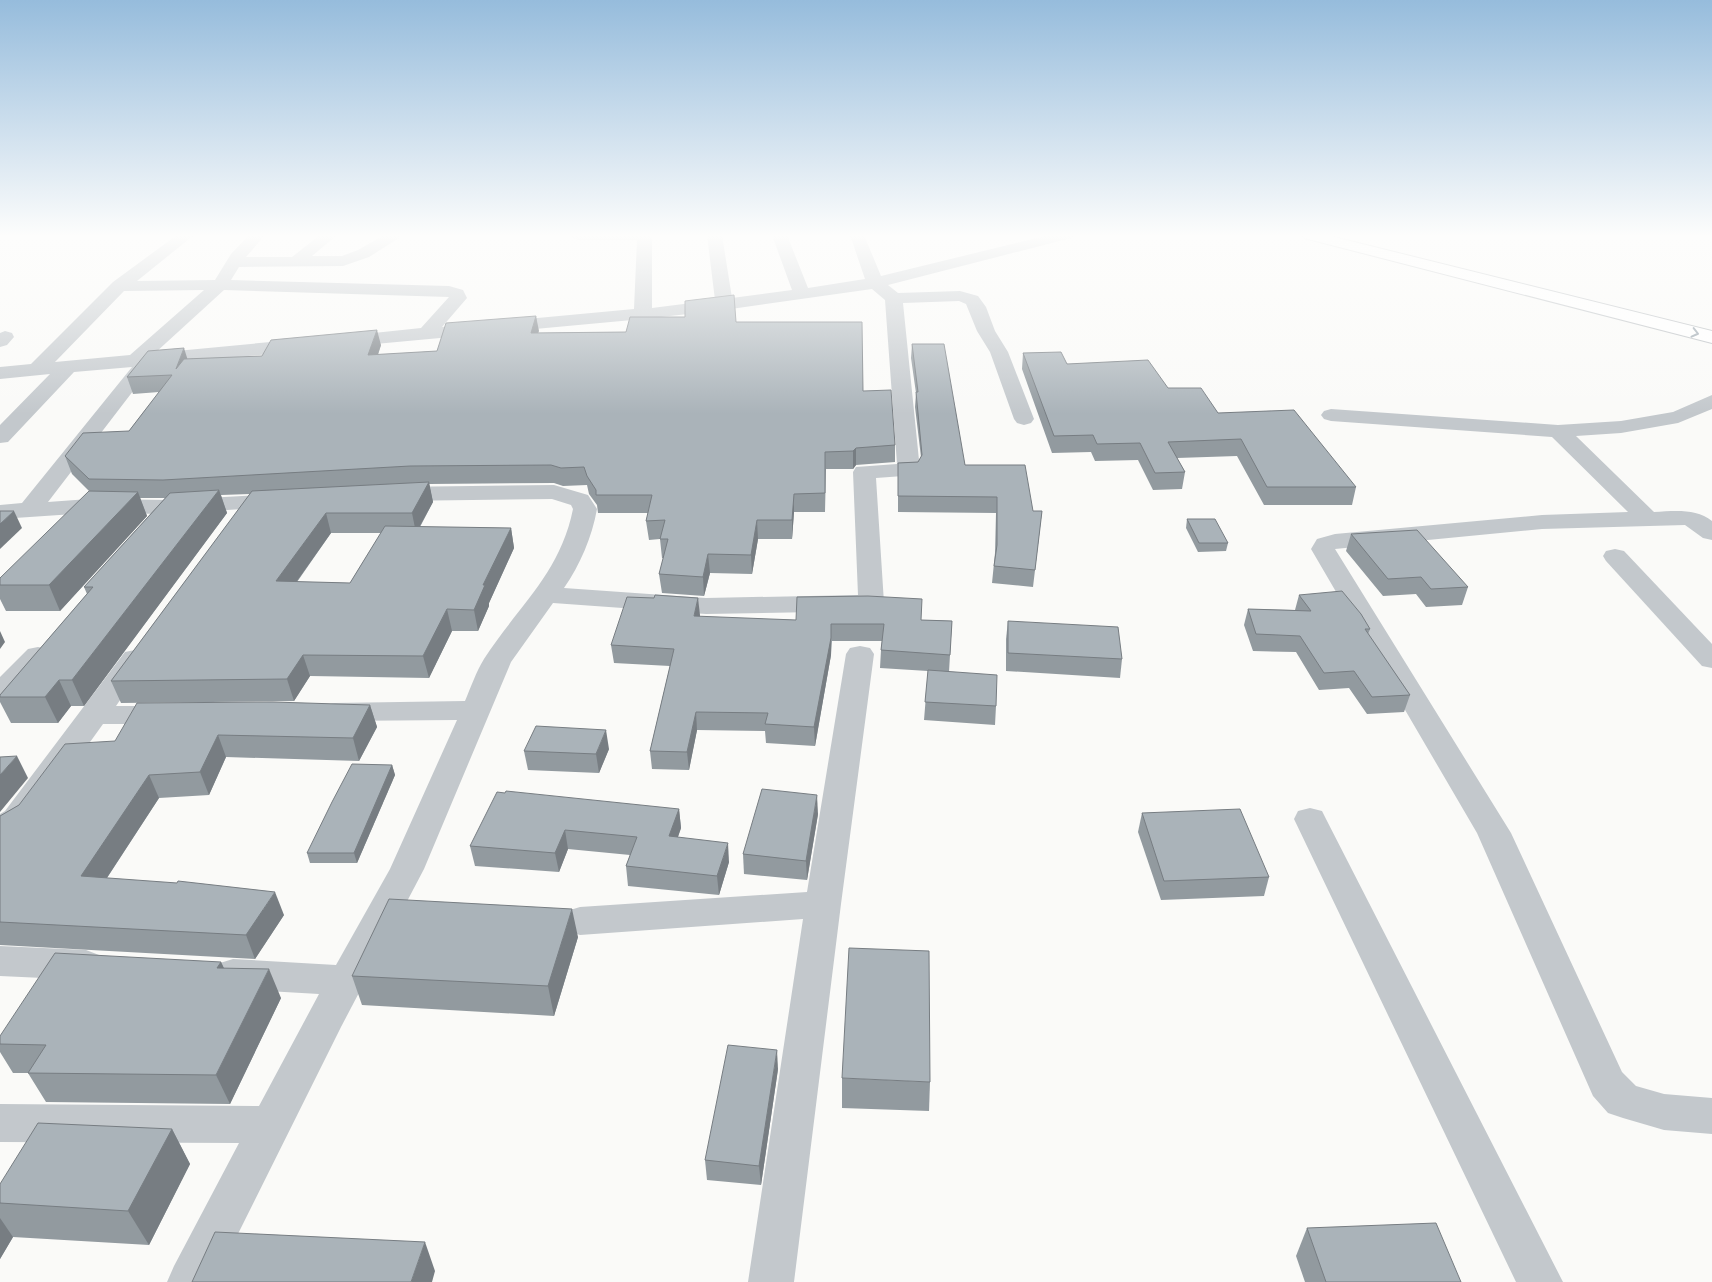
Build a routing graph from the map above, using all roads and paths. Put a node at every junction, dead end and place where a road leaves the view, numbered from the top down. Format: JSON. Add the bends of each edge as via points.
{"nodes":[{"id":1,"x":110,"y":295,"type":"edge"},
{"id":2,"x":210,"y":295,"type":"edge"},
{"id":3,"x":457,"y":295,"type":"edge"},
{"id":4,"x":643,"y":295,"type":"edge"},
{"id":5,"x":723,"y":295,"type":"edge"},
{"id":6,"x":796,"y":295,"type":"edge"},
{"id":7,"x":890,"y":295,"type":"edge"},
{"id":8,"x":1545,"y":295,"type":"edge"},
{"id":9,"x":894,"y":298,"type":"junction"},
{"id":10,"x":724,"y":305,"type":"junction"},
{"id":11,"x":643,"y":314,"type":"junction"},
{"id":12,"x":426,"y":334,"type":"junction"},
{"id":13,"x":1712,"y":337,"type":"edge"},
{"id":14,"x":141,"y":360,"type":"junction"},
{"id":15,"x":68,"y":367,"type":"junction"},
{"id":16,"x":38,"y":368,"type":"junction"},
{"id":17,"x":0,"y":373,"type":"edge"},
{"id":18,"x":1712,"y":401,"type":"edge"},
{"id":19,"x":1331,"y":415,"type":"dead end"},
{"id":20,"x":1024,"y":419,"type":"dead end"},
{"id":21,"x":1558,"y":432,"type":"junction"},
{"id":22,"x":0,"y":437,"type":"edge"},
{"id":23,"x":378,"y":495,"type":"edge"},
{"id":24,"x":304,"y":500,"type":"edge"},
{"id":25,"x":248,"y":503,"type":"junction"},
{"id":26,"x":170,"y":508,"type":"junction"},
{"id":27,"x":29,"y":510,"type":"junction"},
{"id":28,"x":0,"y":512,"type":"edge"},
{"id":29,"x":1648,"y":519,"type":"junction"},
{"id":30,"x":231,"y":527,"type":"edge"},
{"id":31,"x":151,"y":529,"type":"edge"},
{"id":32,"x":1712,"y":532,"type":"edge"},
{"id":33,"x":1615,"y":556,"type":"dead end"},
{"id":34,"x":546,"y":594,"type":"junction"},
{"id":35,"x":56,"y":636,"type":"edge"},
{"id":36,"x":149,"y":638,"type":"edge"},
{"id":37,"x":1702,"y":638,"type":"edge"},
{"id":38,"x":860,"y":654,"type":"dead end"},
{"id":39,"x":1712,"y":660,"type":"edge"},
{"id":40,"x":0,"y":693,"type":"edge"},
{"id":41,"x":476,"y":710,"type":"junction"},
{"id":42,"x":308,"y":712,"type":"edge"},
{"id":43,"x":190,"y":714,"type":"edge"},
{"id":44,"x":95,"y":715,"type":"junction"},
{"id":45,"x":1310,"y":819,"type":"dead end"},
{"id":46,"x":0,"y":829,"type":"edge"},
{"id":47,"x":823,"y":904,"type":"junction"},
{"id":48,"x":580,"y":921,"type":"dead end"},
{"id":49,"x":0,"y":960,"type":"edge"},
{"id":50,"x":122,"y":967,"type":"edge"},
{"id":51,"x":200,"y":972,"type":"edge"},
{"id":52,"x":347,"y":980,"type":"junction"},
{"id":53,"x":1712,"y":1116,"type":"edge"},
{"id":54,"x":0,"y":1122,"type":"edge"},
{"id":55,"x":272,"y":1125,"type":"junction"},
{"id":56,"x":190,"y":1282,"type":"edge"},
{"id":57,"x":771,"y":1282,"type":"edge"},
{"id":58,"x":1540,"y":1282,"type":"edge"}],
"edges":[{"from":1,"to":16,"type":"street"},
{"from":2,"to":14,"type":"street"},
{"from":3,"to":12,"type":"street","via":[[458,298]]},
{"from":4,"to":11,"type":"street"},
{"from":5,"to":10,"type":"street"},
{"from":6,"to":10,"type":"street"},
{"from":7,"to":9,"type":"street"},
{"from":8,"to":13,"type":"main road","one_way":true},
{"from":9,"to":20,"type":"street","via":[[960,296],[972,300],[999,352]]},
{"from":9,"to":34,"type":"street","via":[[909,470],[864,472],[871,603],[706,606]]},
{"from":10,"to":11,"type":"street"},
{"from":11,"to":12,"type":"street"},
{"from":12,"to":14,"type":"street"},
{"from":14,"to":15,"type":"street"},
{"from":14,"to":27,"type":"street"},
{"from":15,"to":16,"type":"street"},
{"from":15,"to":22,"type":"street"},
{"from":16,"to":17,"type":"street"},
{"from":18,"to":21,"type":"street","via":[[1678,417],[1621,427]]},
{"from":19,"to":21,"type":"street"},
{"from":21,"to":29,"type":"street"},
{"from":23,"to":34,"type":"street","via":[[554,492],[580,500],[585,509],[581,530],[562,574]]},
{"from":24,"to":25,"type":"street"},
{"from":25,"to":26,"type":"street"},
{"from":25,"to":30,"type":"street"},
{"from":26,"to":27,"type":"street","via":[[89,506]]},
{"from":26,"to":31,"type":"street"},
{"from":27,"to":28,"type":"street"},
{"from":29,"to":32,"type":"street","via":[[1696,520]]},
{"from":29,"to":53,"type":"street","via":[[1512,525],[1335,541],[1323,548],[1494,833],[1608,1084],[1622,1100],[1664,1112]]},
{"from":33,"to":37,"type":"street"},
{"from":34,"to":41,"type":"street","via":[[497,661]]},
{"from":35,"to":40,"type":"street"},
{"from":36,"to":44,"type":"street"},
{"from":37,"to":39,"type":"street"},
{"from":38,"to":47,"type":"street"},
{"from":41,"to":42,"type":"street"},
{"from":41,"to":52,"type":"street","via":[[407,869]]},
{"from":43,"to":44,"type":"street"},
{"from":44,"to":46,"type":"street","via":[[18,819]]},
{"from":45,"to":58,"type":"street"},
{"from":47,"to":48,"type":"street"},
{"from":47,"to":57,"type":"street"},
{"from":49,"to":50,"type":"street"},
{"from":51,"to":52,"type":"street"},
{"from":52,"to":55,"type":"street"},
{"from":54,"to":55,"type":"street"},
{"from":55,"to":56,"type":"street"}]}
